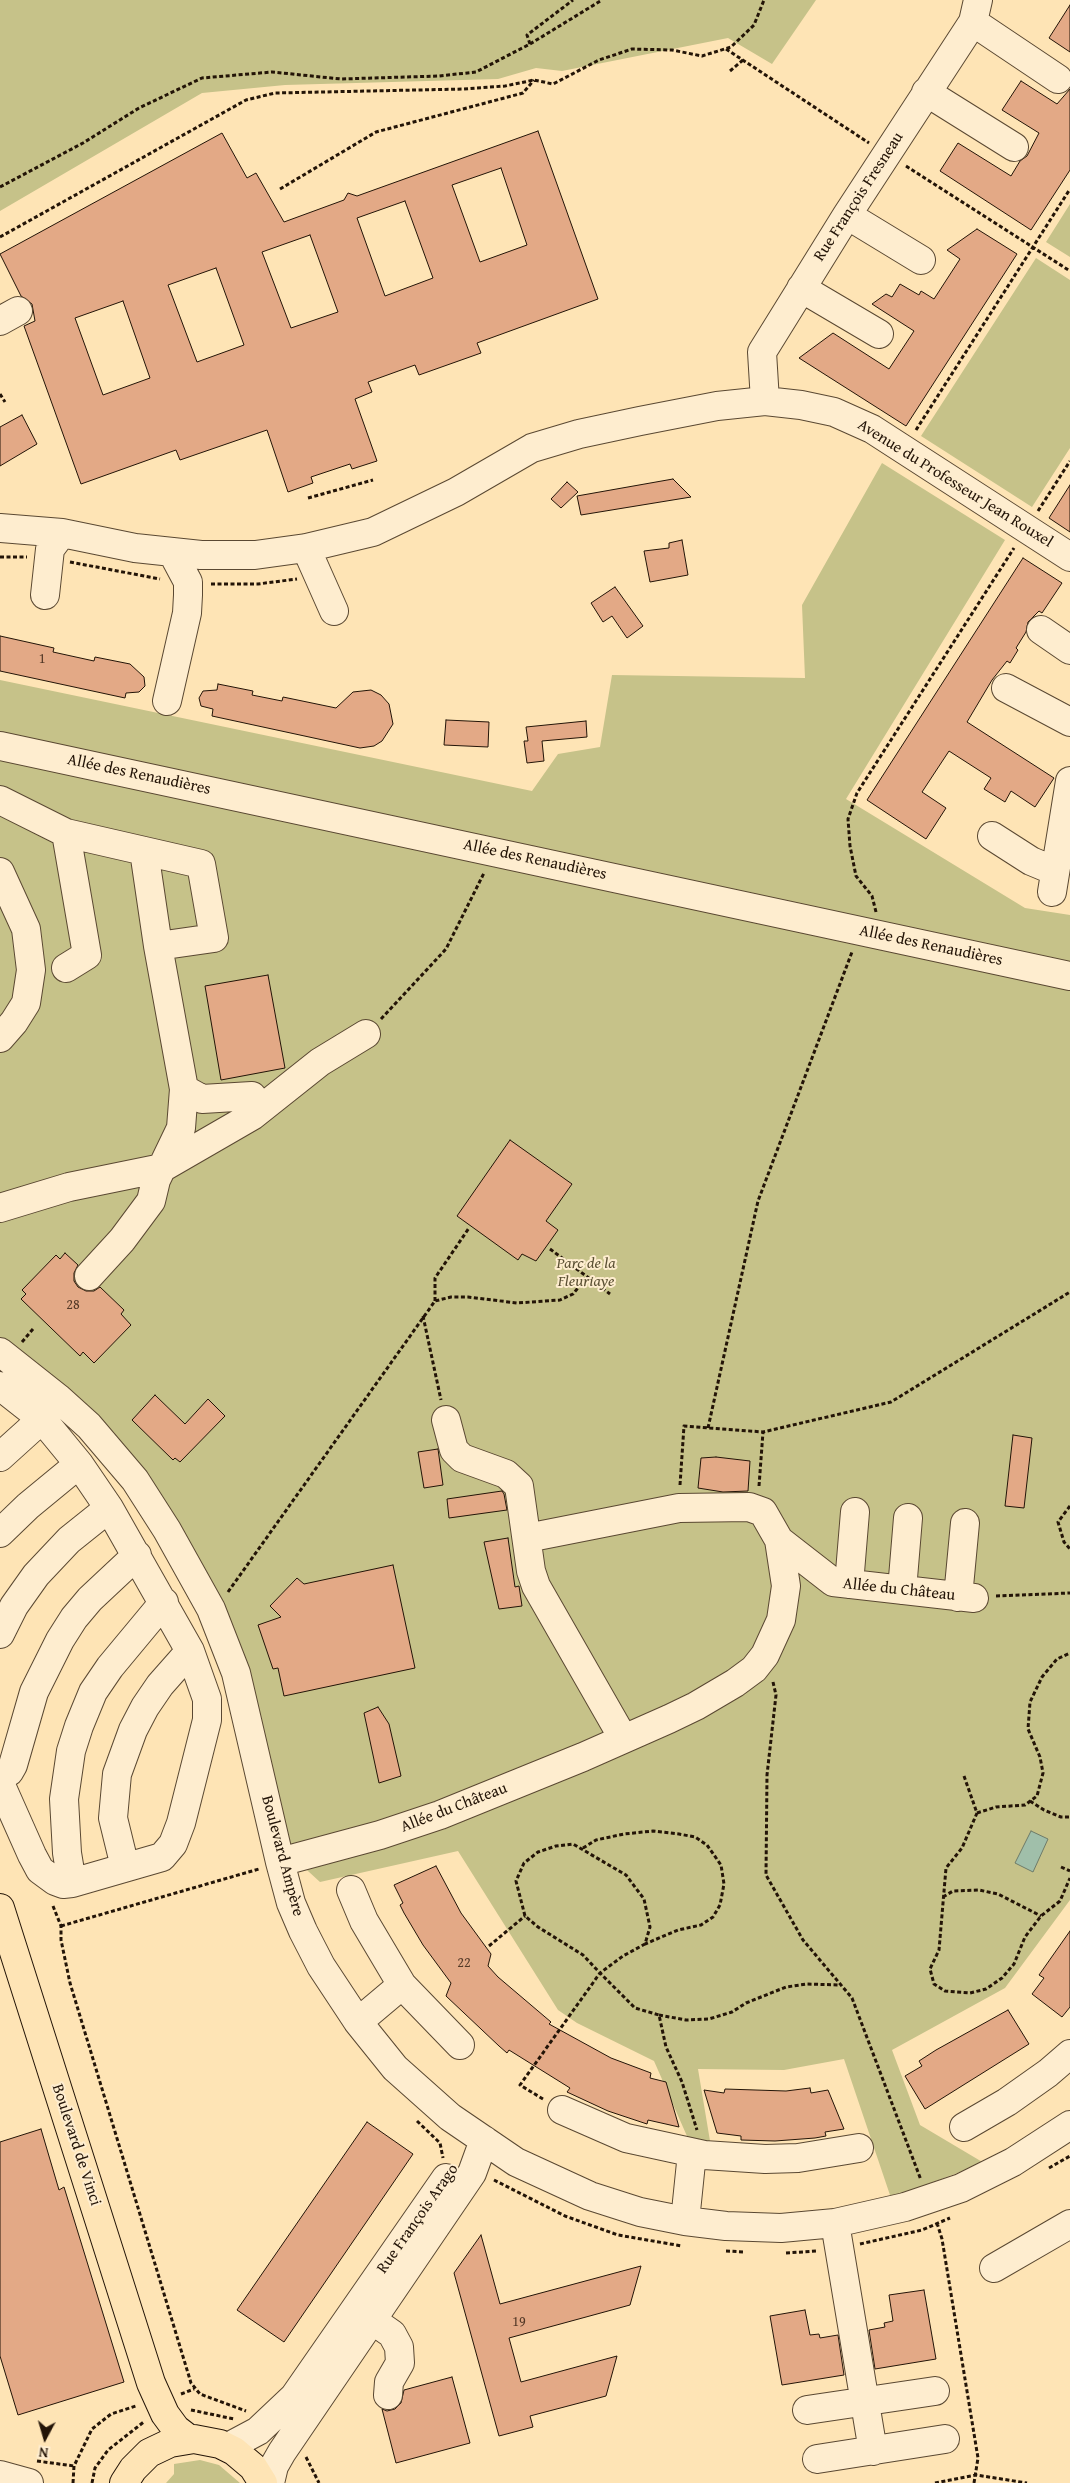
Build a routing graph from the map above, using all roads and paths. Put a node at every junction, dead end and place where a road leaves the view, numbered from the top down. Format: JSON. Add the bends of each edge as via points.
{"nodes":[{"id":1,"x":573,"y":0,"type":"edge"},
{"id":2,"x":602,"y":0,"type":"edge"},
{"id":3,"x":764,"y":0,"type":"edge"},
{"id":4,"x":976,"y":11,"type":"edge"},
{"id":5,"x":530,"y":44,"type":"junction"},
{"id":6,"x":725,"y":49,"type":"junction"},
{"id":7,"x":743,"y":60,"type":"junction"},
{"id":8,"x":730,"y":71,"type":"dead end"},
{"id":9,"x":1058,"y":79,"type":"dead end"},
{"id":10,"x":534,"y":80,"type":"junction"},
{"id":11,"x":926,"y":92,"type":"junction"},
{"id":12,"x":1014,"y":147,"type":"dead end"},
{"id":13,"x":886,"y":153,"type":"junction"},
{"id":14,"x":0,"y":187,"type":"edge"},
{"id":15,"x":280,"y":189,"type":"dead end"},
{"id":16,"x":1070,"y":189,"type":"edge"},
{"id":17,"x":846,"y":215,"type":"junction"},
{"id":18,"x":0,"y":237,"type":"edge"},
{"id":19,"x":1033,"y":247,"type":"junction"},
{"id":20,"x":921,"y":260,"type":"dead end"},
{"id":21,"x":1070,"y":270,"type":"edge"},
{"id":22,"x":801,"y":288,"type":"junction"},
{"id":23,"x":879,"y":334,"type":"dead end"},
{"id":24,"x":0,"y":394,"type":"edge"},
{"id":25,"x":765,"y":401,"type":"junction"},
{"id":26,"x":5,"y":402,"type":"dead end"},
{"id":27,"x":904,"y":449,"type":"junction"},
{"id":28,"x":1070,"y":461,"type":"edge"},
{"id":29,"x":373,"y":480,"type":"dead end"},
{"id":30,"x":308,"y":498,"type":"dead end"},
{"id":31,"x":0,"y":528,"type":"edge"},
{"id":32,"x":1026,"y":529,"type":"junction"},
{"id":33,"x":62,"y":533,"type":"junction"},
{"id":34,"x":306,"y":548,"type":"junction"},
{"id":35,"x":172,"y":552,"type":"junction"},
{"id":36,"x":1070,"y":557,"type":"edge"},
{"id":37,"x":45,"y":595,"type":"dead end"},
{"id":38,"x":334,"y":611,"type":"dead end"},
{"id":39,"x":1041,"y":630,"type":"dead end"},
{"id":40,"x":1070,"y":650,"type":"edge"},
{"id":41,"x":1006,"y":688,"type":"dead end"},
{"id":42,"x":167,"y":701,"type":"dead end"},
{"id":43,"x":1070,"y":722,"type":"edge"},
{"id":44,"x":0,"y":746,"type":"edge"},
{"id":45,"x":1070,"y":781,"type":"edge"},
{"id":46,"x":0,"y":800,"type":"edge"},
{"id":47,"x":66,"y":833,"type":"junction"},
{"id":48,"x":992,"y":836,"type":"dead end"},
{"id":49,"x":144,"y":851,"type":"junction"},
{"id":50,"x":494,"y":851,"type":"junction"},
{"id":51,"x":0,"y":872,"type":"edge"},
{"id":52,"x":871,"y":932,"type":"junction"},
{"id":53,"x":158,"y":946,"type":"junction"},
{"id":54,"x":66,"y":968,"type":"dead end"},
{"id":55,"x":1070,"y":976,"type":"edge"},
{"id":56,"x":366,"y":1034,"type":"joint"},
{"id":57,"x":0,"y":1038,"type":"edge"},
{"id":58,"x":184,"y":1089,"type":"junction"},
{"id":59,"x":252,"y":1096,"type":"dead end"},
{"id":60,"x":162,"y":1168,"type":"junction"},
{"id":61,"x":0,"y":1208,"type":"edge"},
{"id":62,"x":470,"y":1228,"type":"dead end"},
{"id":63,"x":550,"y":1249,"type":"dead end"},
{"id":64,"x":89,"y":1276,"type":"dead end"},
{"id":65,"x":586,"y":1278,"type":"junction"},
{"id":66,"x":1070,"y":1292,"type":"edge"},
{"id":67,"x":610,"y":1294,"type":"dead end"},
{"id":68,"x":435,"y":1302,"type":"junction"},
{"id":69,"x":423,"y":1315,"type":"junction"},
{"id":70,"x":0,"y":1352,"type":"edge"},
{"id":71,"x":0,"y":1386,"type":"edge"},
{"id":72,"x":42,"y":1419,"type":"junction"},
{"id":73,"x":446,"y":1420,"type":"joint"},
{"id":74,"x":708,"y":1428,"type":"junction"},
{"id":75,"x":763,"y":1432,"type":"junction"},
{"id":76,"x":0,"y":1457,"type":"edge"},
{"id":77,"x":79,"y":1464,"type":"junction"},
{"id":78,"x":1070,"y":1506,"type":"edge"},
{"id":79,"x":109,"y":1508,"type":"junction"},
{"id":80,"x":679,"y":1508,"type":"junction"},
{"id":81,"x":757,"y":1509,"type":"junction"},
{"id":82,"x":855,"y":1512,"type":"dead end"},
{"id":83,"x":908,"y":1518,"type":"dead end"},
{"id":84,"x":965,"y":1523,"type":"dead end"},
{"id":85,"x":0,"y":1533,"type":"edge"},
{"id":86,"x":527,"y":1538,"type":"junction"},
{"id":87,"x":779,"y":1540,"type":"junction"},
{"id":88,"x":1070,"y":1549,"type":"edge"},
{"id":89,"x":137,"y":1555,"type":"junction"},
{"id":90,"x":849,"y":1584,"type":"junction"},
{"id":91,"x":902,"y":1590,"type":"junction"},
{"id":92,"x":1070,"y":1593,"type":"edge"},
{"id":93,"x":966,"y":1597,"type":"junction"},
{"id":94,"x":164,"y":1602,"type":"junction"},
{"id":95,"x":211,"y":1609,"type":"junction"},
{"id":96,"x":0,"y":1634,"type":"edge"},
{"id":97,"x":190,"y":1651,"type":"junction"},
{"id":98,"x":1070,"y":1653,"type":"edge"},
{"id":99,"x":765,"y":1655,"type":"junction"},
{"id":100,"x":236,"y":1673,"type":"junction"},
{"id":101,"x":207,"y":1699,"type":"junction"},
{"id":102,"x":623,"y":1738,"type":"junction"},
{"id":103,"x":0,"y":1776,"type":"edge"},
{"id":104,"x":964,"y":1776,"type":"dead end"},
{"id":105,"x":0,"y":1784,"type":"edge"},
{"id":106,"x":1030,"y":1801,"type":"junction"},
{"id":107,"x":977,"y":1814,"type":"junction"},
{"id":108,"x":1070,"y":1817,"type":"edge"},
{"id":109,"x":582,"y":1848,"type":"junction"},
{"id":110,"x":125,"y":1867,"type":"junction"},
{"id":111,"x":1061,"y":1867,"type":"dead end"},
{"id":112,"x":268,"y":1869,"type":"junction"},
{"id":113,"x":1070,"y":1872,"type":"edge"},
{"id":114,"x":1070,"y":1878,"type":"edge"},
{"id":115,"x":72,"y":1883,"type":"junction"},
{"id":116,"x":351,"y":1890,"type":"dead end"},
{"id":117,"x":943,"y":1896,"type":"junction"},
{"id":118,"x":0,"y":1908,"type":"edge"},
{"id":119,"x":526,"y":1916,"type":"junction"},
{"id":120,"x":1041,"y":1916,"type":"junction"},
{"id":121,"x":644,"y":1944,"type":"junction"},
{"id":122,"x":489,"y":1946,"type":"dead end"},
{"id":123,"x":600,"y":1973,"type":"junction"},
{"id":124,"x":402,"y":1985,"type":"junction"},
{"id":125,"x":841,"y":1985,"type":"junction"},
{"id":126,"x":660,"y":2015,"type":"junction"},
{"id":127,"x":358,"y":2022,"type":"junction"},
{"id":128,"x":460,"y":2045,"type":"dead end"},
{"id":129,"x":1070,"y":2054,"type":"edge"},
{"id":130,"x":562,"y":2110,"type":"joint"},
{"id":131,"x":412,"y":2116,"type":"dead end"},
{"id":132,"x":1070,"y":2125,"type":"edge"},
{"id":133,"x":964,"y":2127,"type":"dead end"},
{"id":134,"x":484,"y":2140,"type":"junction"},
{"id":135,"x":859,"y":2148,"type":"dead end"},
{"id":136,"x":698,"y":2154,"type":"junction"},
{"id":137,"x":1070,"y":2156,"type":"edge"},
{"id":138,"x":438,"y":2167,"type":"dead end"},
{"id":139,"x":1047,"y":2169,"type":"dead end"},
{"id":140,"x":489,"y":2181,"type":"dead end"},
{"id":141,"x":933,"y":2212,"type":"junction"},
{"id":142,"x":955,"y":2216,"type":"dead end"},
{"id":143,"x":1070,"y":2224,"type":"edge"},
{"id":144,"x":684,"y":2233,"type":"junction"},
{"id":145,"x":837,"y":2236,"type":"junction"},
{"id":146,"x":721,"y":2250,"type":"dead end"},
{"id":147,"x":749,"y":2252,"type":"dead end"},
{"id":148,"x":778,"y":2252,"type":"dead end"},
{"id":149,"x":994,"y":2268,"type":"dead end"},
{"id":150,"x":372,"y":2320,"type":"junction"},
{"id":151,"x":935,"y":2391,"type":"dead end"},
{"id":152,"x":388,"y":2395,"type":"dead end"},
{"id":153,"x":155,"y":2396,"type":"junction"},
{"id":154,"x":864,"y":2401,"type":"junction"},
{"id":155,"x":807,"y":2410,"type":"dead end"},
{"id":156,"x":188,"y":2439,"type":"junction"},
{"id":157,"x":945,"y":2439,"type":"dead end"},
{"id":158,"x":228,"y":2447,"type":"junction"},
{"id":159,"x":873,"y":2451,"type":"junction"},
{"id":160,"x":149,"y":2453,"type":"junction"},
{"id":161,"x":817,"y":2459,"type":"dead end"},
{"id":162,"x":0,"y":2475,"type":"edge"},
{"id":163,"x":976,"y":2475,"type":"junction"},
{"id":164,"x":123,"y":2480,"type":"edge"},
{"id":165,"x":29,"y":2483,"type":"edge"},
{"id":166,"x":73,"y":2483,"type":"edge"},
{"id":167,"x":263,"y":2483,"type":"edge"},
{"id":168,"x":270,"y":2483,"type":"edge"},
{"id":169,"x":935,"y":2483,"type":"edge"},
{"id":170,"x":974,"y":2483,"type":"edge"},
{"id":171,"x":1027,"y":2483,"type":"edge"}],
"edges":[{"from":1,"to":5,"type":"path","via":[[527,35]]},
{"from":2,"to":5,"type":"path"},
{"from":3,"to":6,"type":"path","via":[[754,25]]},
{"from":4,"to":9,"type":"street"},
{"from":4,"to":11,"type":"street","name":"Rue François Fresneau"},
{"from":5,"to":14,"type":"path","via":[[476,72],[439,76],[341,79],[272,72],[202,78],[139,108],[83,143]]},
{"from":6,"to":7,"type":"path"},
{"from":6,"to":10,"type":"path","via":[[702,56],[672,50],[632,49],[599,60],[552,84]]},
{"from":7,"to":8,"type":"path"},
{"from":7,"to":13,"type":"path"},
{"from":10,"to":15,"type":"path","via":[[523,93],[376,132]]},
{"from":10,"to":18,"type":"path","via":[[464,89],[275,93],[246,100]]},
{"from":11,"to":12,"type":"street"},
{"from":11,"to":13,"type":"street","name":"Rue François Fresneau"},
{"from":13,"to":17,"type":"street","name":"Rue François Fresneau"},
{"from":13,"to":19,"type":"path"},
{"from":16,"to":19,"type":"path"},
{"from":17,"to":20,"type":"street"},
{"from":17,"to":22,"type":"street","name":"Rue François Fresneau"},
{"from":19,"to":21,"type":"path"},
{"from":19,"to":27,"type":"path"},
{"from":22,"to":23,"type":"street"},
{"from":22,"to":25,"type":"street","name":"Rue François Fresneau","via":[[762,352]]},
{"from":24,"to":26,"type":"path"},
{"from":25,"to":27,"type":"street","name":"Avenue du Professeur Jean Rouxel","via":[[834,412],[872,429]]},
{"from":25,"to":34,"type":"street","name":"Avenue du Professeur Jean Rouxel","via":[[717,406],[640,421],[532,448],[449,496],[373,532]]},
{"from":27,"to":32,"type":"street","name":"Avenue du Professeur Jean Rouxel"},
{"from":28,"to":32,"type":"path"},
{"from":29,"to":30,"type":"path"},
{"from":31,"to":33,"type":"street","name":"Avenue du Professeur Jean Rouxel"},
{"from":32,"to":36,"type":"street","name":"Avenue du Professeur Jean Rouxel"},
{"from":32,"to":52,"type":"path","via":[[857,793],[848,819],[850,846],[856,876],[872,896]]},
{"from":33,"to":35,"type":"street","name":"Avenue du Professeur Jean Rouxel"},
{"from":33,"to":37,"type":"street","via":[[50,549]]},
{"from":34,"to":35,"type":"street","name":"Avenue du Professeur Jean Rouxel","via":[[256,555]]},
{"from":34,"to":38,"type":"street"},
{"from":35,"to":42,"type":"street","via":[[188,582],[188,595],[187,613]]},
{"from":39,"to":40,"type":"street"},
{"from":41,"to":43,"type":"street"},
{"from":44,"to":50,"type":"street","name":"Allée des Renaudières"},
{"from":45,"to":48,"type":"street","via":[[1053,881],[1031,860]]},
{"from":46,"to":47,"type":"street"},
{"from":47,"to":49,"type":"street"},
{"from":47,"to":54,"type":"street","via":[[87,955]]},
{"from":49,"to":53,"type":"street"},
{"from":49,"to":53,"type":"street","via":[[201,864],[214,938]]},
{"from":50,"to":52,"type":"street","name":"Allée des Renaudières"},
{"from":50,"to":56,"type":"path","via":[[446,949]]},
{"from":51,"to":57,"type":"street","via":[[26,928],[31,970],[26,1003]]},
{"from":52,"to":55,"type":"street","name":"Allée des Renaudières"},
{"from":52,"to":74,"type":"path","via":[[758,1201]]},
{"from":53,"to":58,"type":"street"},
{"from":56,"to":60,"type":"street","via":[[320,1062],[252,1116]]},
{"from":58,"to":59,"type":"street","via":[[202,1099]]},
{"from":58,"to":60,"type":"street","via":[[181,1128]]},
{"from":60,"to":61,"type":"street","via":[[69,1187]]},
{"from":60,"to":64,"type":"street","via":[[151,1200],[122,1240]]},
{"from":62,"to":68,"type":"path","via":[[434,1278]]},
{"from":63,"to":65,"type":"path"},
{"from":65,"to":67,"type":"path"},
{"from":65,"to":68,"type":"path","via":[[573,1294],[560,1300],[517,1303],[451,1297]]},
{"from":66,"to":75,"type":"path","via":[[891,1402]]},
{"from":68,"to":69,"type":"path"},
{"from":69,"to":73,"type":"path"},
{"from":69,"to":95,"type":"path","via":[[222,1601]]},
{"from":70,"to":95,"type":"street","name":"Boulevard Ampère","via":[[89,1426],[116,1457],[167,1530]]},
{"from":71,"to":72,"type":"street"},
{"from":72,"to":76,"type":"street"},
{"from":72,"to":77,"type":"street"},
{"from":73,"to":86,"type":"street","via":[[454,1450],[462,1458],[506,1474],[519,1486]]},
{"from":74,"to":75,"type":"path"},
{"from":74,"to":80,"type":"path","via":[[684,1426]]},
{"from":75,"to":81,"type":"path"},
{"from":77,"to":79,"type":"street"},
{"from":77,"to":85,"type":"street"},
{"from":78,"to":88,"type":"path","via":[[1058,1522],[1064,1542]]},
{"from":79,"to":89,"type":"street"},
{"from":79,"to":96,"type":"street","via":[[69,1540],[36,1574]]},
{"from":80,"to":81,"type":"street"},
{"from":80,"to":86,"type":"street"},
{"from":81,"to":87,"type":"street","name":"Allée du Château","via":[[767,1518]]},
{"from":82,"to":90,"type":"street"},
{"from":83,"to":91,"type":"street"},
{"from":84,"to":93,"type":"street"},
{"from":86,"to":102,"type":"street","via":[[536,1586]]},
{"from":87,"to":90,"type":"street","name":"Allée du Château","via":[[833,1582]]},
{"from":87,"to":99,"type":"street","name":"Allée du Château","via":[[785,1568],[784,1604],[775,1638]]},
{"from":89,"to":94,"type":"street"},
{"from":89,"to":103,"type":"street","via":[[90,1599],[60,1640],[34,1692],[13,1765],[9,1772]]},
{"from":90,"to":91,"type":"street","name":"Allée du Château"},
{"from":91,"to":93,"type":"street","name":"Allée du Château"},
{"from":92,"to":93,"type":"path"},
{"from":94,"to":97,"type":"street"},
{"from":94,"to":115,"type":"street","via":[[93,1692],[76,1734],[64,1799]]},
{"from":95,"to":100,"type":"street","name":"Boulevard Ampère"},
{"from":97,"to":101,"type":"street"},
{"from":97,"to":110,"type":"street","via":[[144,1707],[117,1774],[113,1818]]},
{"from":98,"to":106,"type":"path","via":[[1057,1659],[1042,1676],[1030,1702],[1028,1729],[1043,1773],[1037,1796]]},
{"from":99,"to":102,"type":"street","name":"Allée du Château","via":[[736,1683],[696,1706]]},
{"from":99,"to":125,"type":"path","via":[[776,1695],[767,1775],[766,1875],[803,1940]]},
{"from":100,"to":101,"type":"street","via":[[221,1682]]},
{"from":100,"to":112,"type":"street","name":"Boulevard Ampère"},
{"from":101,"to":110,"type":"street","via":[[207,1720],[173,1844],[162,1857]]},
{"from":102,"to":112,"type":"street","name":"Allée du Château","via":[[440,1815]]},
{"from":104,"to":107,"type":"path"},
{"from":105,"to":115,"type":"street","via":[[40,1870],[55,1881]]},
{"from":106,"to":107,"type":"path","via":[[1025,1805],[996,1807]]},
{"from":106,"to":108,"type":"path","via":[[1061,1817]]},
{"from":107,"to":117,"type":"path","via":[[962,1848],[946,1868]]},
{"from":109,"to":119,"type":"path","via":[[573,1844],[556,1846],[538,1852],[524,1863],[516,1881]]},
{"from":109,"to":121,"type":"path","via":[[626,1875],[644,1899],[650,1927]]},
{"from":109,"to":121,"type":"path","via":[[596,1840],[653,1830],[696,1837],[707,1845],[721,1865],[724,1884],[720,1905],[713,1917],[701,1925],[678,1930]]},
{"from":110,"to":115,"type":"street"},
{"from":111,"to":113,"type":"path"},
{"from":112,"to":127,"type":"street","name":"Boulevard Ampère","via":[[291,1903],[321,1966]]},
{"from":112,"to":153,"type":"path","via":[[60,1926],[70,1983],[194,2390]]},
{"from":114,"to":120,"type":"path","via":[[1060,1901]]},
{"from":116,"to":124,"type":"street","via":[[368,1927]]},
{"from":117,"to":120,"type":"path","via":[[953,1891],[978,1890],[998,1894]]},
{"from":117,"to":120,"type":"path","via":[[939,1950],[930,1969],[934,1984],[946,1991],[970,1993],[986,1989],[1002,1978],[1014,1964],[1024,1937]]},
{"from":118,"to":153,"type":"main road","name":"Boulevard de Vinci"},
{"from":119,"to":122,"type":"path"},
{"from":119,"to":123,"type":"path","via":[[584,1955]]},
{"from":121,"to":123,"type":"path"},
{"from":123,"to":126,"type":"path","via":[[635,2008]]},
{"from":123,"to":130,"type":"path","via":[[520,2085]]},
{"from":124,"to":127,"type":"street"},
{"from":124,"to":128,"type":"street"},
{"from":125,"to":126,"type":"path","via":[[786,1987],[709,2019],[686,2020]]},
{"from":125,"to":141,"type":"path","via":[[852,1998]]},
{"from":126,"to":136,"type":"path","via":[[666,2047],[682,2082]]},
{"from":127,"to":134,"type":"street","name":"Boulevard Ampère","via":[[395,2068],[450,2117]]},
{"from":129,"to":133,"type":"street","via":[[1007,2102]]},
{"from":130,"to":136,"type":"street","via":[[626,2138]]},
{"from":131,"to":138,"type":"path","via":[[440,2144],[443,2159]]},
{"from":132,"to":141,"type":"street","name":"Boulevard Ampère","via":[[1013,2162],[961,2188]]},
{"from":134,"to":144,"type":"street","name":"Boulevard Ampère","via":[[516,2162],[590,2196],[640,2212]]},
{"from":134,"to":150,"type":"street","name":"Rue François Arago","via":[[472,2173]]},
{"from":134,"to":158,"type":"street","name":"Rue François Arago","via":[[454,2165],[294,2397],[258,2431]]},
{"from":135,"to":136,"type":"street","via":[[798,2158]]},
{"from":136,"to":144,"type":"street"},
{"from":137,"to":139,"type":"path"},
{"from":140,"to":144,"type":"path","via":[[496,2180],[565,2216],[618,2235]]},
{"from":141,"to":142,"type":"path"},
{"from":141,"to":145,"type":"street","name":"Boulevard Ampère"},
{"from":141,"to":145,"type":"path","via":[[922,2230]]},
{"from":141,"to":163,"type":"path","via":[[942,2238],[978,2458]]},
{"from":143,"to":149,"type":"street"},
{"from":144,"to":145,"type":"street","name":"Boulevard Ampère","via":[[726,2226],[781,2228]]},
{"from":145,"to":148,"type":"path"},
{"from":145,"to":154,"type":"street"},
{"from":146,"to":147,"type":"path"},
{"from":150,"to":152,"type":"street","via":[[392,2334],[399,2346],[400,2363],[389,2382]]},
{"from":150,"to":168,"type":"street","name":"Rue François Arago","via":[[282,2452]]},
{"from":151,"to":154,"type":"street"},
{"from":153,"to":156,"type":"main road","name":"Boulevard de Vinci","via":[[176,2430]]},
{"from":153,"to":160,"type":"main road","name":"Boulevard de Vinci","via":[[156,2418]]},
{"from":153,"to":166,"type":"path","via":[[111,2414],[92,2429],[74,2466]]},
{"from":154,"to":155,"type":"street"},
{"from":154,"to":159,"type":"street"},
{"from":156,"to":158,"type":"main road","via":[[208,2440]]},
{"from":156,"to":160,"type":"main road","via":[[166,2444]]},
{"from":157,"to":159,"type":"street"},
{"from":158,"to":167,"type":"main road","via":[[248,2462]]},
{"from":159,"to":161,"type":"street"},
{"from":160,"to":164,"type":"main road"},
{"from":162,"to":165,"type":"street"},
{"from":163,"to":169,"type":"path"},
{"from":163,"to":170,"type":"path"},
{"from":163,"to":171,"type":"path"}]}
